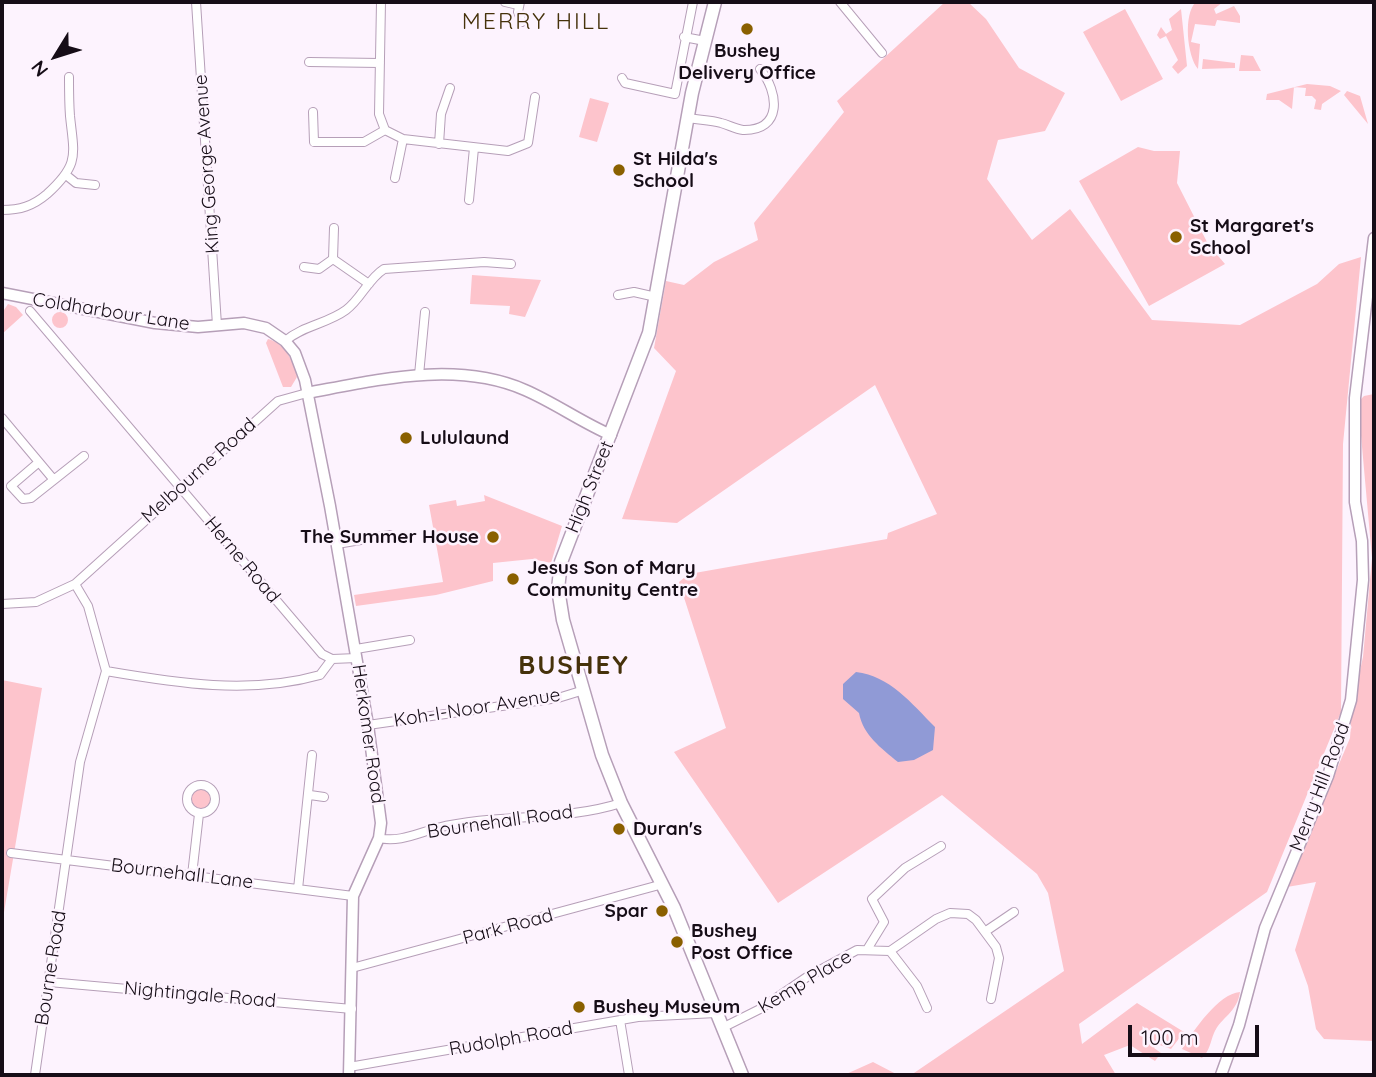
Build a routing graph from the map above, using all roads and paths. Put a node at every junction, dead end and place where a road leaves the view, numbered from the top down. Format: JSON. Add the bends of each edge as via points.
{"nodes":[{"id":1,"x":196,"y":2,"type":"edge"},
{"id":2,"x":381,"y":2,"type":"edge"},
{"id":3,"x":505,"y":2,"type":"edge"},
{"id":4,"x":693,"y":2,"type":"edge"},
{"id":5,"x":715,"y":2,"type":"edge"},
{"id":6,"x":840,"y":2,"type":"edge"},
{"id":7,"x":519,"y":4,"type":"edge"},
{"id":8,"x":522,"y":22,"type":"dead end"},
{"id":9,"x":684,"y":37,"type":"junction"},
{"id":10,"x":705,"y":41,"type":"junction"},
{"id":11,"x":882,"y":53,"type":"dead end"},
{"id":12,"x":309,"y":62,"type":"dead end"},
{"id":13,"x":380,"y":63,"type":"junction"},
{"id":14,"x":760,"y":69,"type":"dead end"},
{"id":15,"x":69,"y":77,"type":"dead end"},
{"id":16,"x":622,"y":78,"type":"dead end"},
{"id":17,"x":450,"y":89,"type":"dead end"},
{"id":18,"x":535,"y":97,"type":"dead end"},
{"id":19,"x":313,"y":112,"type":"dead end"},
{"id":20,"x":688,"y":118,"type":"junction"},
{"id":21,"x":385,"y":130,"type":"junction"},
{"id":22,"x":403,"y":139,"type":"junction"},
{"id":23,"x":439,"y":144,"type":"junction"},
{"id":24,"x":474,"y":148,"type":"junction"},
{"id":25,"x":66,"y":175,"type":"junction"},
{"id":26,"x":395,"y":178,"type":"dead end"},
{"id":27,"x":95,"y":185,"type":"dead end"},
{"id":28,"x":469,"y":200,"type":"dead end"},
{"id":29,"x":2,"y":209,"type":"edge"},
{"id":30,"x":334,"y":228,"type":"dead end"},
{"id":31,"x":1374,"y":238,"type":"edge"},
{"id":32,"x":334,"y":259,"type":"junction"},
{"id":33,"x":511,"y":264,"type":"dead end"},
{"id":34,"x":304,"y":267,"type":"dead end"},
{"id":35,"x":369,"y":284,"type":"junction"},
{"id":36,"x":2,"y":295,"type":"edge"},
{"id":37,"x":618,"y":295,"type":"dead end"},
{"id":38,"x":656,"y":297,"type":"junction"},
{"id":39,"x":30,"y":311,"type":"dead end"},
{"id":40,"x":425,"y":312,"type":"dead end"},
{"id":41,"x":217,"y":326,"type":"junction"},
{"id":42,"x":285,"y":341,"type":"junction"},
{"id":43,"x":419,"y":375,"type":"junction"},
{"id":44,"x":307,"y":393,"type":"junction"},
{"id":45,"x":2,"y":418,"type":"edge"},
{"id":46,"x":611,"y":435,"type":"junction"},
{"id":47,"x":83,"y":456,"type":"dead end"},
{"id":48,"x":39,"y":462,"type":"junction"},
{"id":49,"x":54,"y":480,"type":"junction"},
{"id":50,"x":180,"y":487,"type":"junction"},
{"id":51,"x":390,"y":534,"type":"dead end"},
{"id":52,"x":337,"y":544,"type":"junction"},
{"id":53,"x":75,"y":584,"type":"junction"},
{"id":54,"x":2,"y":604,"type":"edge"},
{"id":55,"x":410,"y":640,"type":"dead end"},
{"id":56,"x":356,"y":653,"type":"junction"},
{"id":57,"x":332,"y":659,"type":"junction"},
{"id":58,"x":106,"y":671,"type":"junction"},
{"id":59,"x":584,"y":690,"type":"junction"},
{"id":60,"x":368,"y":724,"type":"junction"},
{"id":61,"x":312,"y":755,"type":"dead end"},
{"id":62,"x":310,"y":796,"type":"junction"},
{"id":63,"x":324,"y":797,"type":"dead end"},
{"id":64,"x":621,"y":803,"type":"junction"},
{"id":65,"x":199,"y":814,"type":"dead end"},
{"id":66,"x":379,"y":838,"type":"junction"},
{"id":67,"x":941,"y":846,"type":"dead end"},
{"id":68,"x":11,"y":853,"type":"dead end"},
{"id":69,"x":68,"y":860,"type":"junction"},
{"id":70,"x":192,"y":875,"type":"junction"},
{"id":71,"x":663,"y":884,"type":"junction"},
{"id":72,"x":298,"y":889,"type":"junction"},
{"id":73,"x":353,"y":896,"type":"junction"},
{"id":74,"x":1014,"y":912,"type":"dead end"},
{"id":75,"x":986,"y":931,"type":"junction"},
{"id":76,"x":868,"y":948,"type":"junction"},
{"id":77,"x":890,"y":951,"type":"junction"},
{"id":78,"x":352,"y":968,"type":"junction"},
{"id":79,"x":49,"y":982,"type":"junction"},
{"id":80,"x":991,"y":999,"type":"dead end"},
{"id":81,"x":927,"y":1008,"type":"dead end"},
{"id":82,"x":352,"y":1009,"type":"junction"},
{"id":83,"x":716,"y":1013,"type":"junction"},
{"id":84,"x":620,"y":1020,"type":"junction"},
{"id":85,"x":722,"y":1028,"type":"junction"},
{"id":86,"x":349,"y":1071,"type":"edge"},
{"id":87,"x":35,"y":1075,"type":"edge"},
{"id":88,"x":629,"y":1075,"type":"edge"},
{"id":89,"x":742,"y":1075,"type":"edge"},
{"id":90,"x":1221,"y":1075,"type":"edge"}],
"edges":[{"from":1,"to":41,"type":"street","name":"King George Avenue"},
{"from":2,"to":13,"type":"street"},
{"from":3,"to":7,"type":"street"},
{"from":4,"to":9,"type":"street"},
{"from":5,"to":10,"type":"main road","name":"High Street"},
{"from":6,"to":11,"type":"street"},
{"from":7,"to":8,"type":"street"},
{"from":9,"to":10,"type":"street"},
{"from":9,"to":16,"type":"street","via":[[675,94],[625,83]]},
{"from":10,"to":20,"type":"main road","name":"High Street"},
{"from":12,"to":13,"type":"street"},
{"from":13,"to":21,"type":"street","via":[[380,114]]},
{"from":14,"to":20,"type":"street","via":[[776,98],[763,123],[740,130]]},
{"from":15,"to":25,"type":"street","via":[[75,153]]},
{"from":17,"to":23,"type":"street","via":[[441,114]]},
{"from":18,"to":24,"type":"street","via":[[528,143],[508,151]]},
{"from":19,"to":21,"type":"street","via":[[314,142],[364,142]]},
{"from":20,"to":38,"type":"main road","name":"High Street"},
{"from":21,"to":22,"type":"street"},
{"from":22,"to":23,"type":"street"},
{"from":22,"to":26,"type":"street"},
{"from":23,"to":24,"type":"street"},
{"from":24,"to":28,"type":"street"},
{"from":25,"to":27,"type":"street","via":[[76,183]]},
{"from":25,"to":29,"type":"street","via":[[35,203]]},
{"from":30,"to":32,"type":"street"},
{"from":31,"to":90,"type":"street","name":"Merry Hill Road","via":[[1355,398],[1355,502],[1363,580],[1351,700],[1328,776],[1265,928]]},
{"from":32,"to":34,"type":"street","via":[[319,269]]},
{"from":32,"to":35,"type":"street"},
{"from":33,"to":35,"type":"street","via":[[398,265],[384,269]]},
{"from":35,"to":42,"type":"street","via":[[342,313],[298,330]]},
{"from":36,"to":41,"type":"street","name":"Coldharbour Lane","via":[[155,323]]},
{"from":37,"to":38,"type":"street","via":[[634,292]]},
{"from":38,"to":46,"type":"main road","name":"High Street","via":[[649,333]]},
{"from":39,"to":50,"type":"street","name":"Herne Road"},
{"from":40,"to":43,"type":"street"},
{"from":41,"to":42,"type":"street","name":"Coldharbour Lane","via":[[244,323],[266,328]]},
{"from":42,"to":44,"type":"street","via":[[301,366]]},
{"from":43,"to":44,"type":"street","name":"Melbourne Road"},
{"from":43,"to":46,"type":"street","name":"Melbourne Road","via":[[509,384]]},
{"from":44,"to":50,"type":"street","name":"Melbourne Road","via":[[278,401]]},
{"from":44,"to":52,"type":"street","name":"Herkomer Road"},
{"from":45,"to":48,"type":"street"},
{"from":46,"to":59,"type":"main road","name":"High Street","via":[[559,575],[563,620]]},
{"from":47,"to":49,"type":"street"},
{"from":48,"to":49,"type":"street"},
{"from":48,"to":49,"type":"street","via":[[11,485],[19,495],[31,498]]},
{"from":50,"to":53,"type":"street","name":"Melbourne Road"},
{"from":50,"to":57,"type":"street","name":"Herne Road","via":[[318,650]]},
{"from":51,"to":52,"type":"street"},
{"from":52,"to":56,"type":"street","name":"Herkomer Road"},
{"from":53,"to":54,"type":"street","name":"Melbourne Road","via":[[36,602]]},
{"from":53,"to":58,"type":"street","via":[[88,606]]},
{"from":55,"to":56,"type":"street"},
{"from":56,"to":57,"type":"street"},
{"from":56,"to":60,"type":"street","name":"Herkomer Road"},
{"from":57,"to":58,"type":"street","via":[[320,675],[260,684],[188,684]]},
{"from":58,"to":69,"type":"street","via":[[80,762]]},
{"from":59,"to":60,"type":"street","name":"Koh-I-Noor Avenue","via":[[558,698]]},
{"from":59,"to":64,"type":"main road","name":"High Street"},
{"from":60,"to":66,"type":"street","name":"Herkomer Road"},
{"from":61,"to":62,"type":"street"},
{"from":62,"to":63,"type":"street"},
{"from":62,"to":72,"type":"street"},
{"from":64,"to":66,"type":"street","name":"Bournehall Road"},
{"from":64,"to":71,"type":"main road","name":"High Street"},
{"from":65,"to":70,"type":"street"},
{"from":66,"to":73,"type":"street","name":"Herkomer Road"},
{"from":67,"to":76,"type":"street","via":[[905,868],[872,900],[884,922]]},
{"from":68,"to":69,"type":"street","name":"Bournehall Lane"},
{"from":69,"to":70,"type":"street","name":"Bournehall Lane"},
{"from":69,"to":79,"type":"street","name":"Bourne Road"},
{"from":70,"to":72,"type":"street","name":"Bournehall Lane"},
{"from":71,"to":78,"type":"street","name":"Park Road"},
{"from":71,"to":83,"type":"main road","name":"High Street"},
{"from":72,"to":73,"type":"street","name":"Bournehall Lane"},
{"from":73,"to":78,"type":"street","name":"Herkomer Road"},
{"from":74,"to":75,"type":"street"},
{"from":75,"to":77,"type":"street","via":[[968,914],[950,913]]},
{"from":75,"to":80,"type":"street","via":[[999,958]]},
{"from":76,"to":77,"type":"street","name":"Kemp Place"},
{"from":76,"to":85,"type":"street","name":"Kemp Place","via":[[807,977]]},
{"from":77,"to":81,"type":"street","via":[[917,986]]},
{"from":78,"to":82,"type":"street","name":"Herkomer Road"},
{"from":79,"to":82,"type":"street","name":"Nightingale Road"},
{"from":79,"to":87,"type":"street","name":"Bourne Road"},
{"from":82,"to":86,"type":"street","name":"Herkomer Road"},
{"from":83,"to":84,"type":"street","name":"Rudolph Road"},
{"from":83,"to":85,"type":"main road","name":"High Street"},
{"from":84,"to":86,"type":"street","name":"Rudolph Road"},
{"from":84,"to":88,"type":"street"},
{"from":85,"to":89,"type":"main road","name":"High Street"}]}
